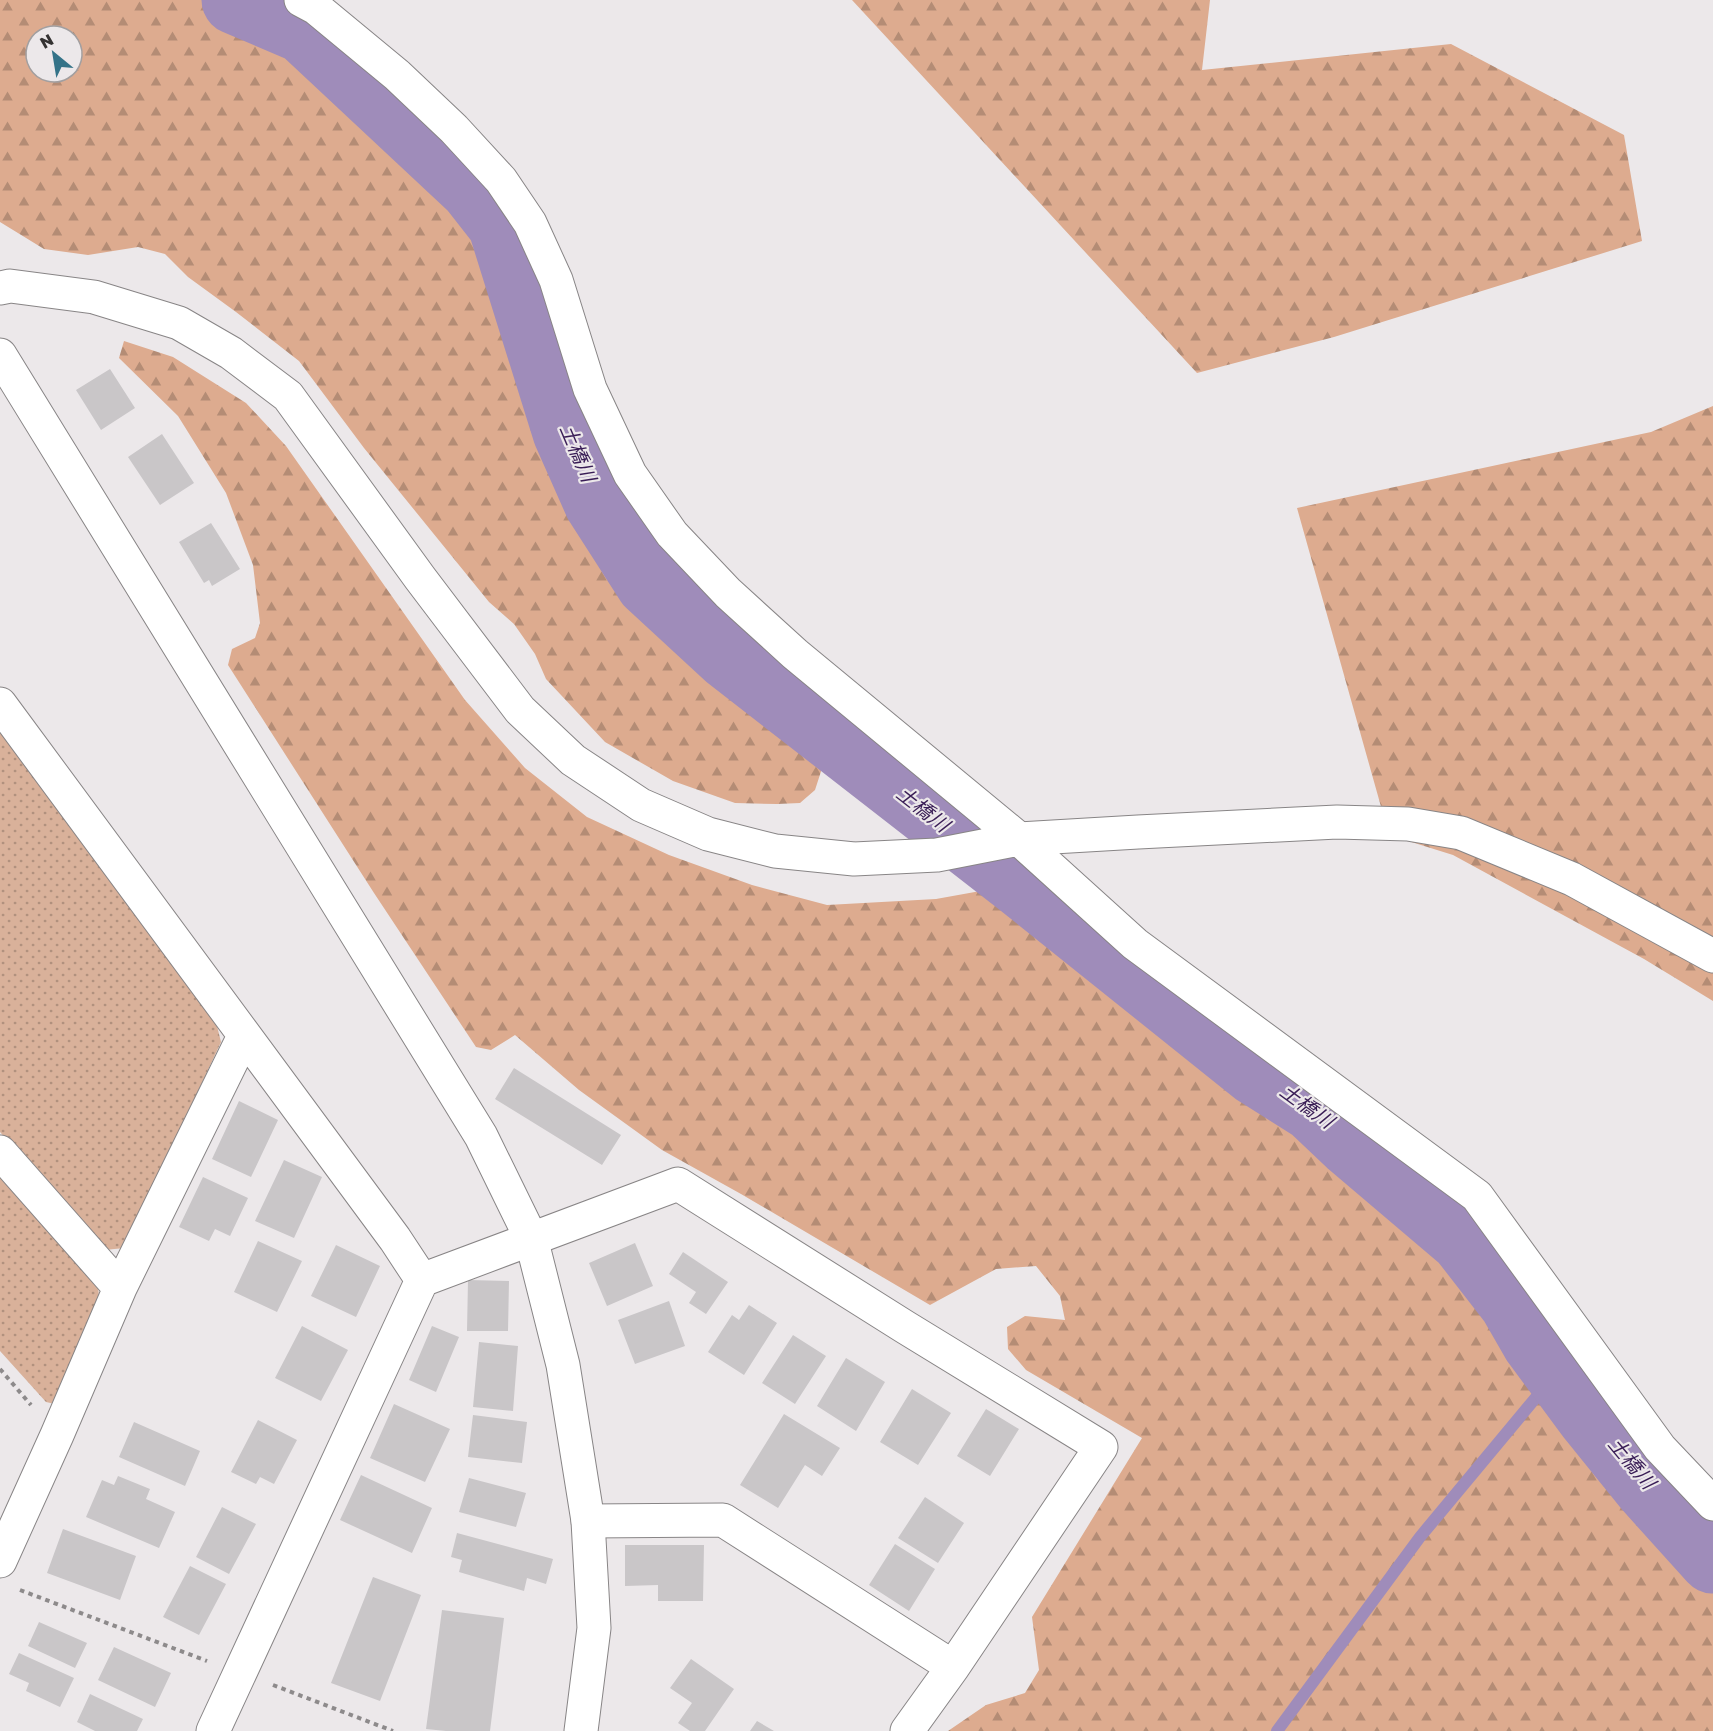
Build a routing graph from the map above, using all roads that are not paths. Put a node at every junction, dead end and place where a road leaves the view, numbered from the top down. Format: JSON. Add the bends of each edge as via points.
{"nodes":[{"id":1,"x":301,"y":0,"type":"edge"},
{"id":2,"x":0,"y":288,"type":"edge"},
{"id":3,"x":0,"y":355,"type":"edge"},
{"id":4,"x":0,"y":704,"type":"edge"},
{"id":5,"x":1019,"y":840,"type":"junction"},
{"id":6,"x":1713,"y":956,"type":"edge"},
{"id":7,"x":244,"y":1036,"type":"junction"},
{"id":8,"x":0,"y":1152,"type":"edge"},
{"id":9,"x":531,"y":1238,"type":"junction"},
{"id":10,"x":422,"y":1280,"type":"junction"},
{"id":11,"x":120,"y":1288,"type":"junction"},
{"id":12,"x":1713,"y":1504,"type":"edge"},
{"id":13,"x":588,"y":1521,"type":"junction"},
{"id":14,"x":5,"y":1574,"type":"edge"},
{"id":15,"x":953,"y":1667,"type":"junction"},
{"id":16,"x":213,"y":1731,"type":"edge"},
{"id":17,"x":581,"y":1731,"type":"edge"},
{"id":18,"x":907,"y":1731,"type":"edge"}],
"edges":[{"from":1,"to":5,"type":"street","via":[[397,75],[501,180],[530,223],[556,280],[590,389],[630,474],[672,534],[728,593],[795,654]]},
{"from":2,"to":5,"type":"street","via":[[94,297],[179,323],[231,353],[288,396],[520,710],[573,759],[640,805],[708,834],[741,843],[775,851],[854,859],[937,855]]},
{"from":3,"to":9,"type":"street","via":[[481,1136]]},
{"from":4,"to":7,"type":"street"},
{"from":5,"to":6,"type":"street","via":[[1337,822],[1408,824],[1451,831],[1572,879]]},
{"from":5,"to":12,"type":"street","via":[[1135,944],[1477,1196],[1660,1449]]},
{"from":7,"to":10,"type":"street"},
{"from":7,"to":11,"type":"street"},
{"from":8,"to":11,"type":"street"},
{"from":9,"to":10,"type":"street"},
{"from":9,"to":13,"type":"street","via":[[563,1365]]},
{"from":9,"to":15,"type":"street","via":[[678,1184],[1101,1447]]},
{"from":10,"to":16,"type":"street"},
{"from":11,"to":14,"type":"street","via":[[57,1435]]},
{"from":13,"to":15,"type":"street","via":[[723,1520]]},
{"from":13,"to":17,"type":"street","via":[[594,1628]]},
{"from":15,"to":18,"type":"street"}]}
